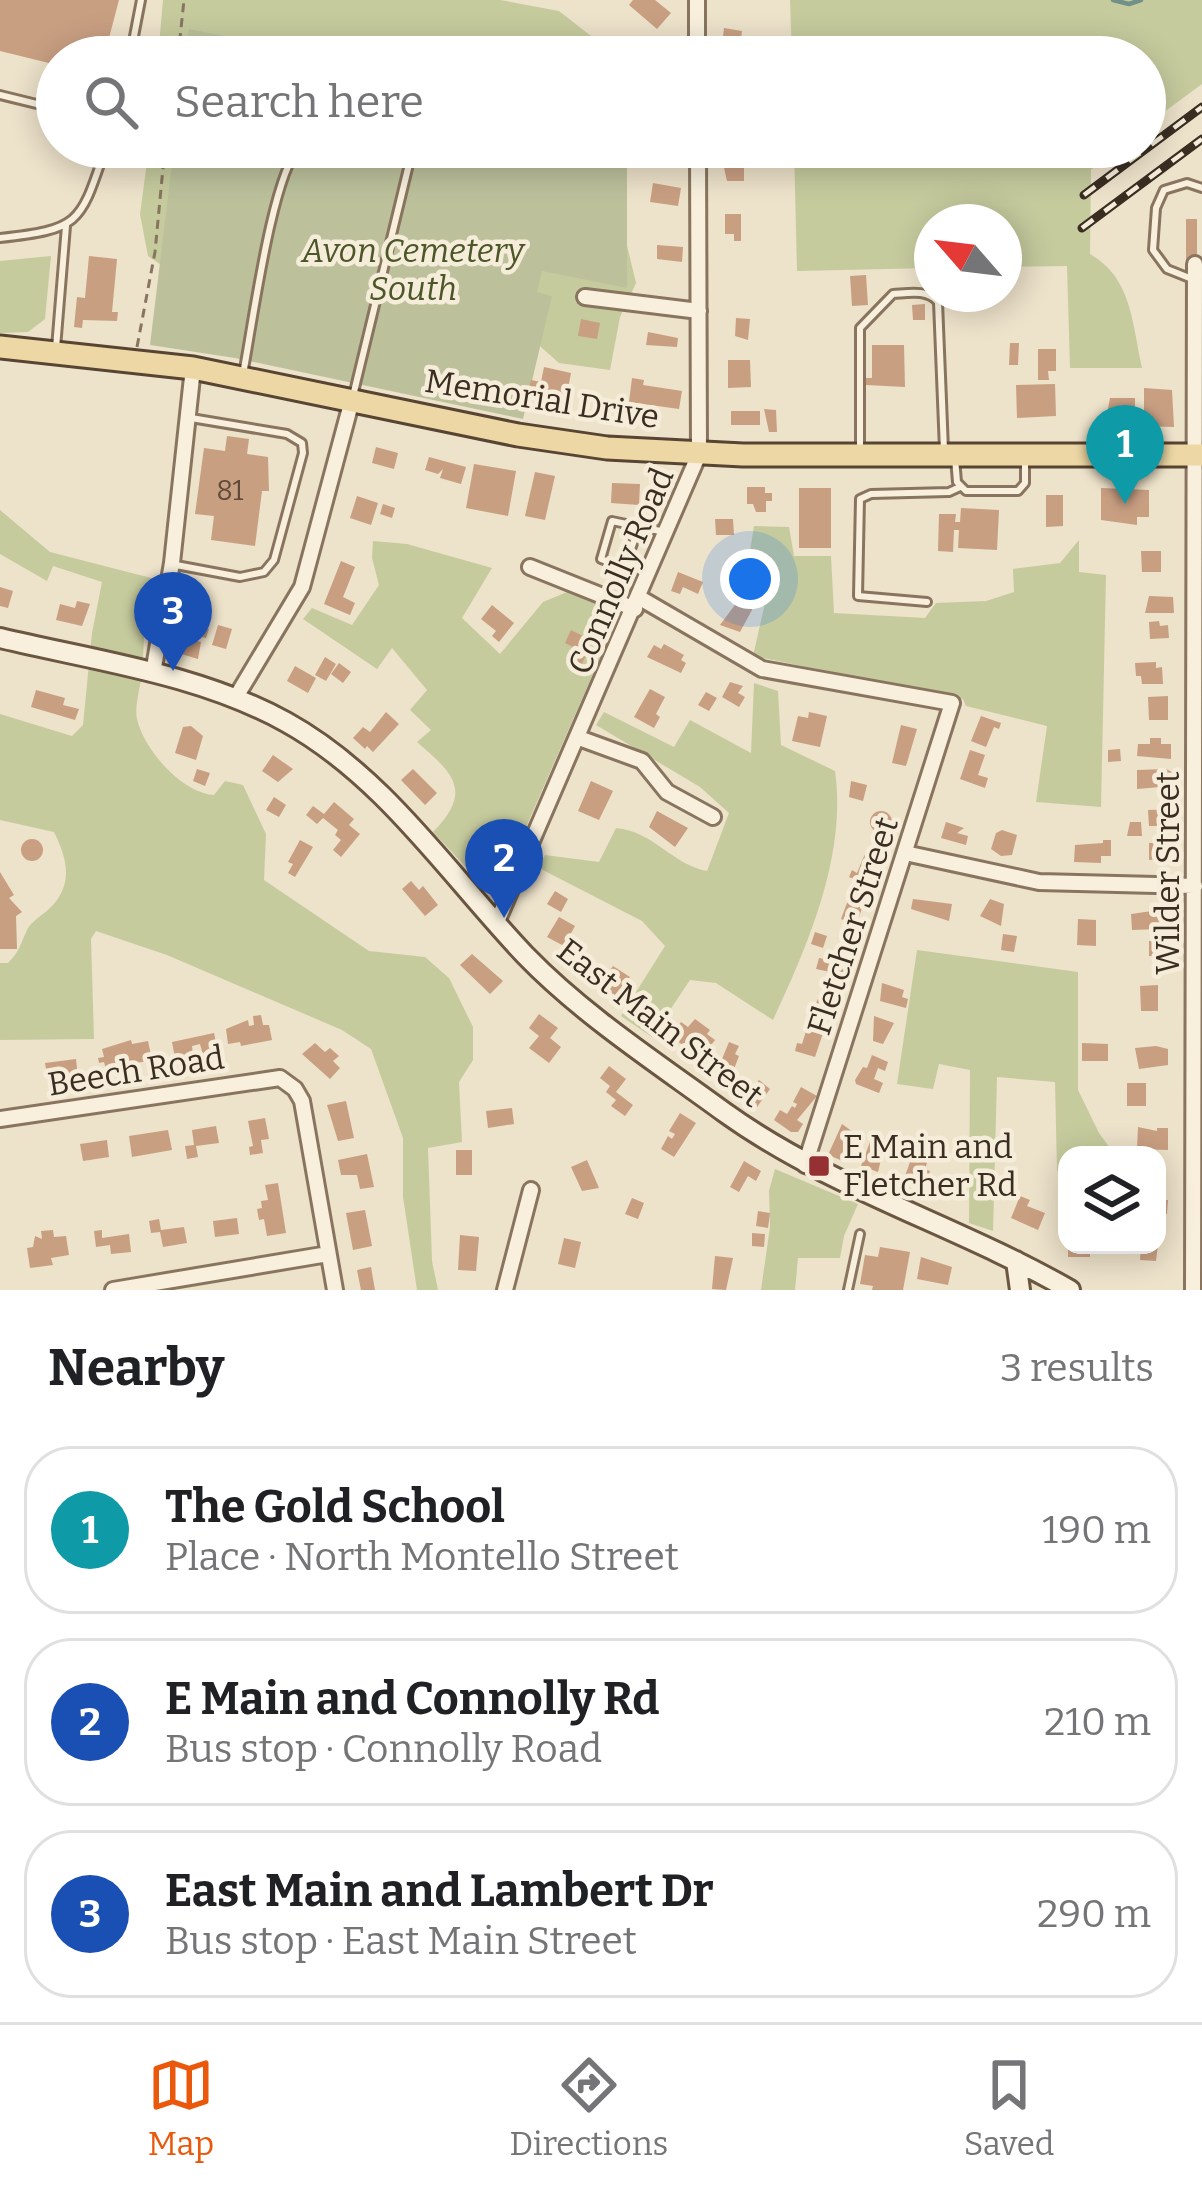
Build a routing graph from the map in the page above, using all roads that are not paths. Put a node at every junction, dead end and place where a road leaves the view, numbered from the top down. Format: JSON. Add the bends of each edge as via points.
{"nodes":[{"id":1,"x":141,"y":0,"type":"edge"},
{"id":2,"x":697,"y":0,"type":"edge"},
{"id":3,"x":134,"y":36,"type":"edge"},
{"id":4,"x":697,"y":36,"type":"edge"},
{"id":5,"x":0,"y":95,"type":"edge"},
{"id":6,"x":36,"y":104,"type":"edge"},
{"id":7,"x":99,"y":168,"type":"edge"},
{"id":8,"x":286,"y":168,"type":"edge"},
{"id":9,"x":408,"y":168,"type":"edge"},
{"id":10,"x":698,"y":168,"type":"edge"},
{"id":11,"x":1202,"y":188,"type":"edge"},
{"id":12,"x":66,"y":226,"type":"junction"},
{"id":13,"x":0,"y":238,"type":"edge"},
{"id":14,"x":1197,"y":274,"type":"edge"},
{"id":15,"x":585,"y":297,"type":"dead end"},
{"id":16,"x":699,"y":311,"type":"junction"},
{"id":17,"x":0,"y":347,"type":"edge"},
{"id":18,"x":55,"y":352,"type":"junction"},
{"id":19,"x":193,"y":368,"type":"junction"},
{"id":20,"x":243,"y":377,"type":"junction"},
{"id":21,"x":352,"y":400,"type":"junction"},
{"id":22,"x":1198,"y":402,"type":"edge"},
{"id":23,"x":188,"y":417,"type":"junction"},
{"id":24,"x":699,"y":454,"type":"junction"},
{"id":25,"x":860,"y":454,"type":"junction"},
{"id":26,"x":950,"y":454,"type":"junction"},
{"id":27,"x":1025,"y":454,"type":"junction"},
{"id":28,"x":1198,"y":455,"type":"edge"},
{"id":29,"x":960,"y":487,"type":"junction"},
{"id":30,"x":640,"y":527,"type":"junction"},
{"id":31,"x":668,"y":533,"type":"junction"},
{"id":32,"x":172,"y":565,"type":"junction"},
{"id":33,"x":530,"y":567,"type":"dead end"},
{"id":34,"x":927,"y":602,"type":"dead end"},
{"id":35,"x":637,"y":604,"type":"junction"},
{"id":36,"x":0,"y":638,"type":"edge"},
{"id":37,"x":153,"y":673,"type":"junction"},
{"id":38,"x":236,"y":698,"type":"junction"},
{"id":39,"x":579,"y":738,"type":"junction"},
{"id":40,"x":713,"y":817,"type":"dead end"},
{"id":41,"x":905,"y":853,"type":"junction"},
{"id":42,"x":1196,"y":886,"type":"junction"},
{"id":43,"x":496,"y":924,"type":"junction"},
{"id":44,"x":0,"y":1119,"type":"edge"},
{"id":45,"x":805,"y":1166,"type":"junction"},
{"id":46,"x":531,"y":1190,"type":"dead end"},
{"id":47,"x":860,"y":1234,"type":"dead end"},
{"id":48,"x":328,"y":1254,"type":"junction"},
{"id":49,"x":1016,"y":1262,"type":"junction"},
{"id":50,"x":113,"y":1290,"type":"edge"},
{"id":51,"x":335,"y":1290,"type":"edge"},
{"id":52,"x":505,"y":1290,"type":"edge"},
{"id":53,"x":848,"y":1290,"type":"edge"},
{"id":54,"x":1020,"y":1290,"type":"edge"},
{"id":55,"x":1070,"y":1290,"type":"edge"},
{"id":56,"x":1193,"y":1290,"type":"edge"}],
"edges":[{"from":1,"to":3,"type":"lane"},
{"from":2,"to":4,"type":"street"},
{"from":5,"to":6,"type":"lane"},
{"from":7,"to":12,"type":"lane","via":[[87,202]]},
{"from":8,"to":20,"type":"lane"},
{"from":9,"to":21,"type":"lane"},
{"from":10,"to":16,"type":"street","name":"Connolly Road"},
{"from":11,"to":14,"type":"lane","via":[[1164,190],[1153,250],[1166,268]]},
{"from":12,"to":13,"type":"lane"},
{"from":12,"to":18,"type":"lane"},
{"from":14,"to":22,"type":"street","name":"Wilder Street"},
{"from":15,"to":16,"type":"street"},
{"from":16,"to":24,"type":"street","name":"Connolly Road"},
{"from":17,"to":18,"type":"main road","name":"Memorial Drive"},
{"from":18,"to":19,"type":"main road","name":"Memorial Drive"},
{"from":19,"to":20,"type":"main road","name":"Memorial Drive"},
{"from":19,"to":23,"type":"street"},
{"from":20,"to":21,"type":"main road","name":"Memorial Drive"},
{"from":21,"to":24,"type":"main road","name":"Memorial Drive","via":[[560,442]]},
{"from":21,"to":38,"type":"street","via":[[302,587]]},
{"from":22,"to":28,"type":"street","name":"Wilder Street"},
{"from":23,"to":32,"type":"street"},
{"from":23,"to":32,"type":"lane","via":[[287,434],[303,453],[264,572],[240,577]]},
{"from":24,"to":25,"type":"main road","name":"Memorial Drive"},
{"from":24,"to":31,"type":"street","name":"Connolly Road"},
{"from":25,"to":26,"type":"main road","name":"Memorial Drive"},
{"from":25,"to":26,"type":"lane","via":[[860,328],[893,294],[920,293],[938,302]]},
{"from":26,"to":27,"type":"main road","name":"Memorial Drive"},
{"from":26,"to":29,"type":"lane"},
{"from":27,"to":28,"type":"main road","name":"Memorial Drive"},
{"from":27,"to":29,"type":"lane","via":[[1018,491]]},
{"from":28,"to":42,"type":"street","name":"Wilder Street"},
{"from":29,"to":34,"type":"lane","via":[[860,499],[858,596]]},
{"from":30,"to":30,"type":"lane","via":[[612,521],[601,560],[624,568]]},
{"from":30,"to":31,"type":"lane"},
{"from":31,"to":35,"type":"street","name":"Connolly Road"},
{"from":32,"to":37,"type":"street"},
{"from":33,"to":35,"type":"street"},
{"from":35,"to":39,"type":"street","name":"Connolly Road"},
{"from":35,"to":41,"type":"street","name":"Fletcher Street","via":[[762,668],[952,703]]},
{"from":36,"to":37,"type":"main road","name":"East Main Street"},
{"from":37,"to":38,"type":"main road","name":"East Main Street"},
{"from":38,"to":43,"type":"main road","name":"East Main Street","via":[[352,769]]},
{"from":39,"to":40,"type":"street","via":[[642,761],[668,792]]},
{"from":39,"to":43,"type":"street","name":"Connolly Road"},
{"from":41,"to":42,"type":"street","via":[[1039,882]]},
{"from":41,"to":45,"type":"street","name":"Fletcher Street"},
{"from":42,"to":56,"type":"street","name":"Wilder Street"},
{"from":43,"to":45,"type":"main road","name":"East Main Street","via":[[567,993]]},
{"from":44,"to":48,"type":"street","name":"Beech Road","via":[[280,1078],[302,1101]]},
{"from":45,"to":49,"type":"main road","name":"East Main Street"},
{"from":46,"to":52,"type":"street"},
{"from":47,"to":53,"type":"lane"},
{"from":48,"to":50,"type":"street"},
{"from":48,"to":51,"type":"street"},
{"from":49,"to":54,"type":"main road"},
{"from":49,"to":55,"type":"main road","name":"East Main Street"}]}
